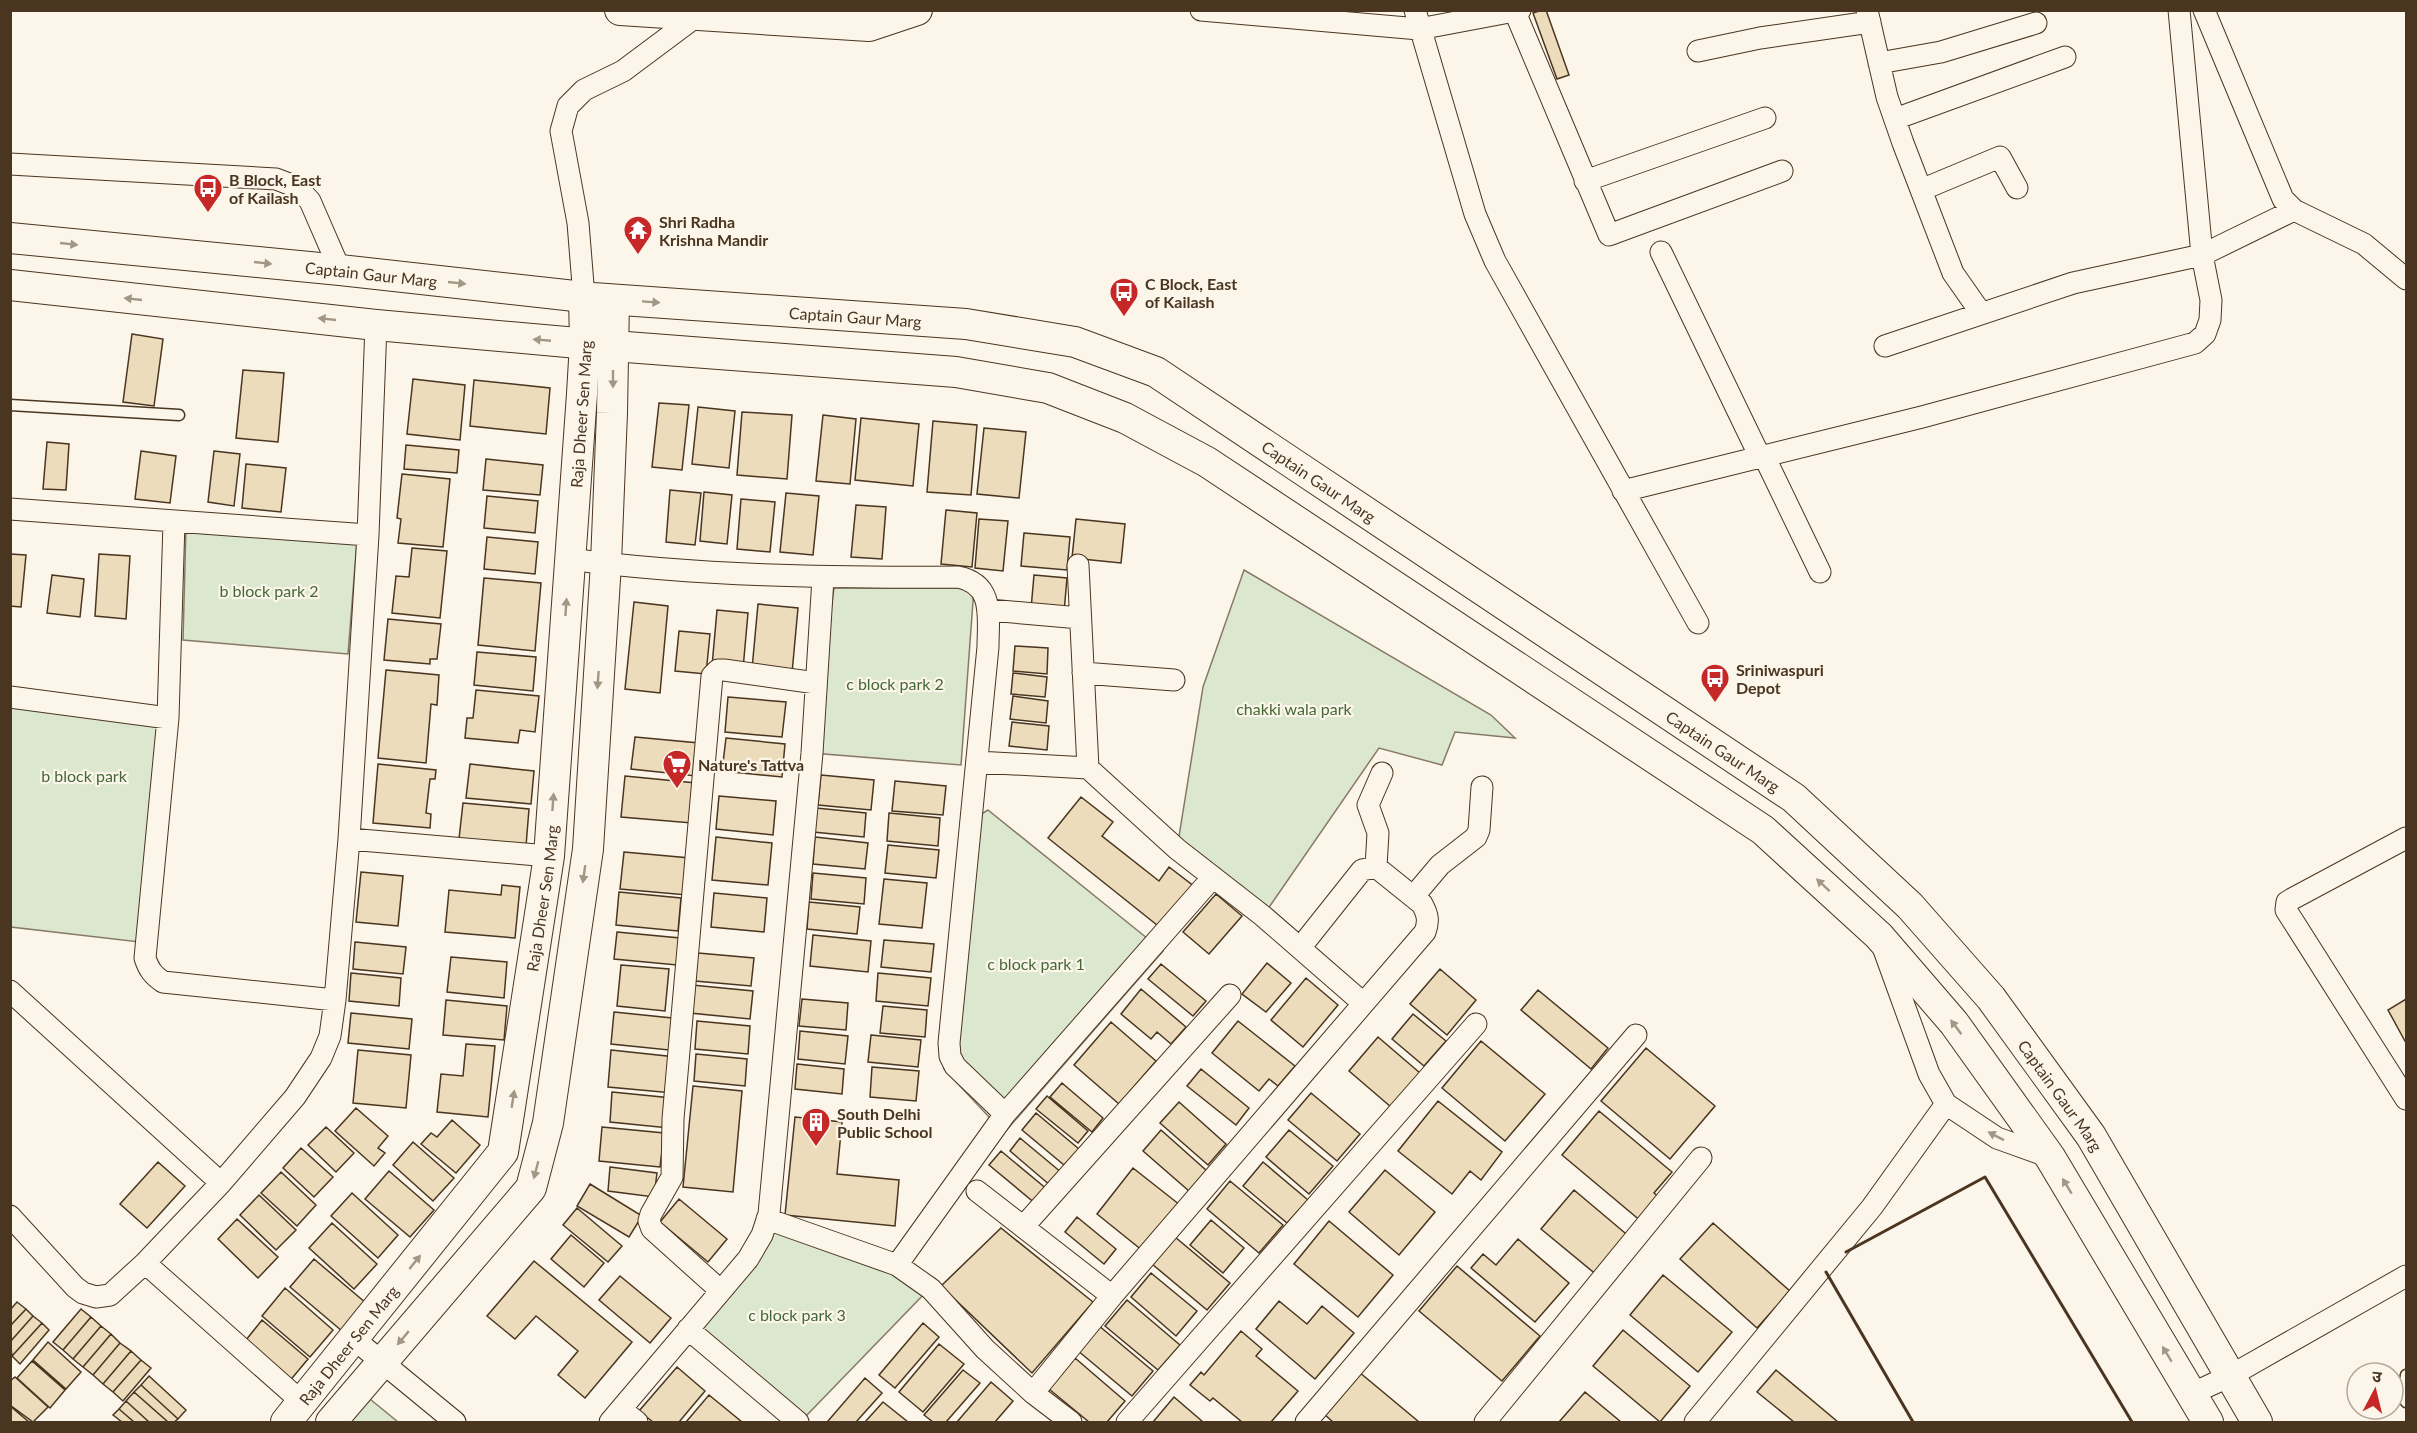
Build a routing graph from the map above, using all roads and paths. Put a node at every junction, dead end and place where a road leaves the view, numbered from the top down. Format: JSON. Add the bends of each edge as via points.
{"nodes":[{"id":1,"x":620,"y":10,"type":"edge"},
{"id":2,"x":917,"y":10,"type":"edge"},
{"id":3,"x":1201,"y":10,"type":"edge"},
{"id":4,"x":2179,"y":10,"type":"edge"},
{"id":5,"x":2204,"y":10,"type":"edge"},
{"id":6,"x":1518,"y":11,"type":"edge"},
{"id":7,"x":698,"y":15,"type":"junction"},
{"id":8,"x":1869,"y":16,"type":"edge"},
{"id":9,"x":1417,"y":20,"type":"edge"},
{"id":10,"x":2036,"y":23,"type":"dead end"},
{"id":11,"x":1698,"y":51,"type":"dead end"},
{"id":12,"x":2065,"y":57,"type":"dead end"},
{"id":13,"x":1879,"y":63,"type":"junction"},
{"id":14,"x":1765,"y":118,"type":"dead end"},
{"id":15,"x":1895,"y":118,"type":"junction"},
{"id":16,"x":10,"y":164,"type":"edge"},
{"id":17,"x":1782,"y":171,"type":"dead end"},
{"id":18,"x":1585,"y":181,"type":"junction"},
{"id":19,"x":2017,"y":188,"type":"dead end"},
{"id":20,"x":1921,"y":190,"type":"junction"},
{"id":21,"x":2294,"y":210,"type":"junction"},
{"id":22,"x":10,"y":238,"type":"edge"},
{"id":23,"x":1661,"y":252,"type":"dead end"},
{"id":24,"x":2202,"y":255,"type":"junction"},
{"id":25,"x":340,"y":270,"type":"junction"},
{"id":26,"x":2406,"y":279,"type":"edge"},
{"id":27,"x":10,"y":285,"type":"edge"},
{"id":28,"x":584,"y":297,"type":"junction"},
{"id":29,"x":614,"y":300,"type":"junction"},
{"id":30,"x":1981,"y":313,"type":"junction"},
{"id":31,"x":376,"y":325,"type":"junction"},
{"id":32,"x":599,"y":344,"type":"junction"},
{"id":33,"x":1885,"y":346,"type":"dead end"},
{"id":34,"x":10,"y":405,"type":"edge"},
{"id":35,"x":179,"y":415,"type":"dead end"},
{"id":36,"x":1762,"y":456,"type":"junction"},
{"id":37,"x":1623,"y":491,"type":"junction"},
{"id":38,"x":10,"y":509,"type":"edge"},
{"id":39,"x":174,"y":522,"type":"junction"},
{"id":40,"x":369,"y":535,"type":"junction"},
{"id":41,"x":569,"y":559,"type":"junction"},
{"id":42,"x":606,"y":563,"type":"junction"},
{"id":43,"x":1078,"y":565,"type":"dead end"},
{"id":44,"x":1820,"y":572,"type":"dead end"},
{"id":45,"x":823,"y":578,"type":"junction"},
{"id":46,"x":989,"y":610,"type":"junction"},
{"id":47,"x":1080,"y":618,"type":"junction"},
{"id":48,"x":1698,"y":623,"type":"dead end"},
{"id":49,"x":1083,"y":674,"type":"junction"},
{"id":50,"x":1174,"y":680,"type":"dead end"},
{"id":51,"x":816,"y":683,"type":"junction"},
{"id":52,"x":10,"y":697,"type":"edge"},
{"id":53,"x":168,"y":718,"type":"junction"},
{"id":54,"x":977,"y":762,"type":"junction"},
{"id":55,"x":1088,"y":768,"type":"junction"},
{"id":56,"x":1382,"y":773,"type":"dead end"},
{"id":57,"x":1482,"y":787,"type":"dead end"},
{"id":58,"x":2406,"y":838,"type":"edge"},
{"id":59,"x":349,"y":839,"type":"junction"},
{"id":60,"x":549,"y":856,"type":"junction"},
{"id":61,"x":1376,"y":867,"type":"junction"},
{"id":62,"x":1213,"y":877,"type":"junction"},
{"id":63,"x":1413,"y":897,"type":"junction"},
{"id":64,"x":1879,"y":936,"type":"junction"},
{"id":65,"x":1300,"y":948,"type":"junction"},
{"id":66,"x":10,"y":992,"type":"edge"},
{"id":67,"x":1230,"y":995,"type":"dead end"},
{"id":68,"x":335,"y":1000,"type":"junction"},
{"id":69,"x":1363,"y":1003,"type":"junction"},
{"id":70,"x":1476,"y":1024,"type":"dead end"},
{"id":71,"x":1636,"y":1035,"type":"dead end"},
{"id":72,"x":2406,"y":1099,"type":"edge"},
{"id":73,"x":1946,"y":1104,"type":"junction"},
{"id":74,"x":1005,"y":1114,"type":"junction"},
{"id":75,"x":2050,"y":1157,"type":"junction"},
{"id":76,"x":1701,"y":1158,"type":"dead end"},
{"id":77,"x":221,"y":1183,"type":"junction"},
{"id":78,"x":977,"y":1191,"type":"dead end"},
{"id":79,"x":10,"y":1216,"type":"edge"},
{"id":80,"x":767,"y":1219,"type":"junction"},
{"id":81,"x":1023,"y":1227,"type":"junction"},
{"id":82,"x":145,"y":1263,"type":"junction"},
{"id":83,"x":897,"y":1265,"type":"junction"},
{"id":84,"x":2406,"y":1276,"type":"edge"},
{"id":85,"x":721,"y":1291,"type":"junction"},
{"id":86,"x":1112,"y":1296,"type":"junction"},
{"id":87,"x":688,"y":1329,"type":"junction"},
{"id":88,"x":354,"y":1339,"type":"junction"},
{"id":89,"x":382,"y":1363,"type":"junction"},
{"id":90,"x":2406,"y":1375,"type":"edge"},
{"id":91,"x":2230,"y":1376,"type":"junction"},
{"id":92,"x":1033,"y":1393,"type":"junction"},
{"id":93,"x":2191,"y":1394,"type":"junction"},
{"id":94,"x":2406,"y":1402,"type":"edge"},
{"id":95,"x":295,"y":1413,"type":"edge"},
{"id":96,"x":623,"y":1418,"type":"edge"},
{"id":97,"x":331,"y":1422,"type":"edge"},
{"id":98,"x":455,"y":1422,"type":"edge"},
{"id":99,"x":798,"y":1422,"type":"edge"},
{"id":100,"x":1071,"y":1422,"type":"edge"},
{"id":101,"x":1127,"y":1422,"type":"edge"},
{"id":102,"x":1306,"y":1422,"type":"edge"},
{"id":103,"x":1485,"y":1422,"type":"edge"},
{"id":104,"x":1695,"y":1422,"type":"edge"},
{"id":105,"x":2208,"y":1422,"type":"edge"},
{"id":106,"x":2257,"y":1422,"type":"edge"}],
"edges":[{"from":1,"to":7,"type":"main road"},
{"from":2,"to":7,"type":"main road","via":[[869,26]]},
{"from":3,"to":9,"type":"street"},
{"from":4,"to":24,"type":"street"},
{"from":5,"to":21,"type":"street","via":[[2274,181]]},
{"from":6,"to":9,"type":"street"},
{"from":6,"to":18,"type":"street"},
{"from":7,"to":28,"type":"street","via":[[623,71],[584,90],[568,106],[561,131],[578,223]]},
{"from":8,"to":11,"type":"street"},
{"from":8,"to":13,"type":"street"},
{"from":9,"to":37,"type":"street","via":[[1475,214],[1495,261]]},
{"from":10,"to":13,"type":"street","via":[[1941,52]]},
{"from":12,"to":15,"type":"street"},
{"from":13,"to":15,"type":"street"},
{"from":14,"to":18,"type":"street"},
{"from":15,"to":20,"type":"street"},
{"from":16,"to":25,"type":"street","via":[[276,179],[297,187],[310,201]]},
{"from":17,"to":18,"type":"street","via":[[1609,235]]},
{"from":19,"to":20,"type":"street","via":[[2000,157]]},
{"from":20,"to":30,"type":"street","via":[[1953,273]]},
{"from":21,"to":24,"type":"street"},
{"from":21,"to":26,"type":"street","via":[[2364,244]]},
{"from":22,"to":25,"type":"main road","name":"Captain Gaur Marg","one_way":true},
{"from":23,"to":36,"type":"street"},
{"from":24,"to":30,"type":"street","via":[[2073,283]]},
{"from":24,"to":36,"type":"street","via":[[2211,300],[2210,320],[2205,334],[2195,343]]},
{"from":25,"to":28,"type":"main road","name":"Captain Gaur Marg","one_way":true},
{"from":31,"to":27,"type":"main road","one_way":true},
{"from":28,"to":29,"type":"main road","name":"Captain Gaur Marg"},
{"from":28,"to":32,"type":"main road","name":"Raja Dheer Sen Marg"},
{"from":29,"to":32,"type":"main road","name":"Raja Dheer Sen Marg"},
{"from":29,"to":91,"type":"main road","name":"Captain Gaur Marg","one_way":true,"via":[[966,324],[1075,342],[1156,372],[1794,798],[1910,906],[1991,998],[2091,1136]]},
{"from":30,"to":33,"type":"street"},
{"from":32,"to":31,"type":"main road","one_way":true},
{"from":31,"to":40,"type":"street"},
{"from":32,"to":41,"type":"main road","name":"Raja Dheer Sen Marg"},
{"from":32,"to":42,"type":"main road","name":"Raja Dheer Sen Marg","one_way":true,"via":[[612,413]]},
{"from":64,"to":32,"type":"main road","one_way":true,"via":[[1763,830],[1207,462],[1125,418],[1048,388],[956,372]]},
{"from":34,"to":35,"type":"lane"},
{"from":36,"to":37,"type":"street"},
{"from":36,"to":44,"type":"street"},
{"from":37,"to":48,"type":"street"},
{"from":38,"to":39,"type":"street"},
{"from":39,"to":40,"type":"street"},
{"from":39,"to":53,"type":"street"},
{"from":40,"to":59,"type":"street"},
{"from":41,"to":42,"type":"street"},
{"from":60,"to":41,"type":"main road","name":"Raja Dheer Sen Marg","one_way":true},
{"from":42,"to":45,"type":"street"},
{"from":42,"to":89,"type":"main road","name":"Raja Dheer Sen Marg","one_way":true,"via":[[588,849],[548,1123],[531,1188]]},
{"from":43,"to":47,"type":"street"},
{"from":45,"to":46,"type":"street","via":[[958,577],[972,580],[983,592]]},
{"from":45,"to":51,"type":"street"},
{"from":46,"to":47,"type":"street"},
{"from":46,"to":54,"type":"street"},
{"from":47,"to":49,"type":"street"},
{"from":49,"to":50,"type":"street"},
{"from":49,"to":55,"type":"street"},
{"from":51,"to":80,"type":"street"},
{"from":51,"to":85,"type":"street","via":[[718,670],[712,676],[674,1108],[672,1177],[649,1221],[652,1229]]},
{"from":52,"to":53,"type":"street"},
{"from":53,"to":68,"type":"street","via":[[145,958],[148,967],[163,982]]},
{"from":54,"to":55,"type":"street"},
{"from":54,"to":74,"type":"street","via":[[950,1056],[955,1066]]},
{"from":55,"to":62,"type":"street"},
{"from":56,"to":61,"type":"street","via":[[1368,805],[1378,833]]},
{"from":57,"to":63,"type":"street","via":[[1476,837],[1440,865]]},
{"from":58,"to":72,"type":"street","via":[[2287,902],[2286,910]]},
{"from":59,"to":60,"type":"street"},
{"from":59,"to":68,"type":"street"},
{"from":88,"to":60,"type":"main road","name":"Raja Dheer Sen Marg","one_way":true,"via":[[503,1152]]},
{"from":61,"to":63,"type":"street"},
{"from":61,"to":65,"type":"street","via":[[1362,870]]},
{"from":62,"to":65,"type":"street"},
{"from":62,"to":74,"type":"street"},
{"from":63,"to":69,"type":"street","via":[[1427,913],[1425,932]]},
{"from":64,"to":73,"type":"street","via":[[1929,1074]]},
{"from":75,"to":64,"type":"main road","one_way":true,"via":[[1954,1023]]},
{"from":65,"to":69,"type":"street"},
{"from":66,"to":77,"type":"street"},
{"from":67,"to":81,"type":"street"},
{"from":68,"to":77,"type":"street","via":[[330,1036],[321,1058],[295,1097]]},
{"from":69,"to":86,"type":"street"},
{"from":70,"to":101,"type":"street"},
{"from":71,"to":102,"type":"street"},
{"from":75,"to":73,"type":"street","one_way":true,"via":[[1997,1138]]},
{"from":73,"to":104,"type":"street","via":[[1866,1214]]},
{"from":74,"to":83,"type":"street"},
{"from":93,"to":75,"type":"main road","one_way":true},
{"from":76,"to":103,"type":"street"},
{"from":77,"to":82,"type":"street"},
{"from":78,"to":81,"type":"street"},
{"from":79,"to":82,"type":"street","via":[[83,1293],[96,1297],[110,1295]]},
{"from":80,"to":83,"type":"street"},
{"from":80,"to":85,"type":"street","via":[[748,1259]]},
{"from":81,"to":86,"type":"street"},
{"from":82,"to":95,"type":"street"},
{"from":83,"to":92,"type":"street","via":[[931,1289],[985,1349]]},
{"from":84,"to":91,"type":"street"},
{"from":85,"to":87,"type":"street"},
{"from":86,"to":92,"type":"street"},
{"from":87,"to":96,"type":"street"},
{"from":87,"to":99,"type":"street"},
{"from":88,"to":89,"type":"street"},
{"from":88,"to":95,"type":"main road","name":"Raja Dheer Sen Marg"},
{"from":89,"to":97,"type":"main road","name":"Raja Dheer Sen Marg"},
{"from":89,"to":98,"type":"street"},
{"from":90,"to":94,"type":"lane"},
{"from":91,"to":93,"type":"street"},
{"from":91,"to":106,"type":"main road","name":"Captain Gaur Marg"},
{"from":92,"to":100,"type":"street"},
{"from":93,"to":105,"type":"main road"}]}
